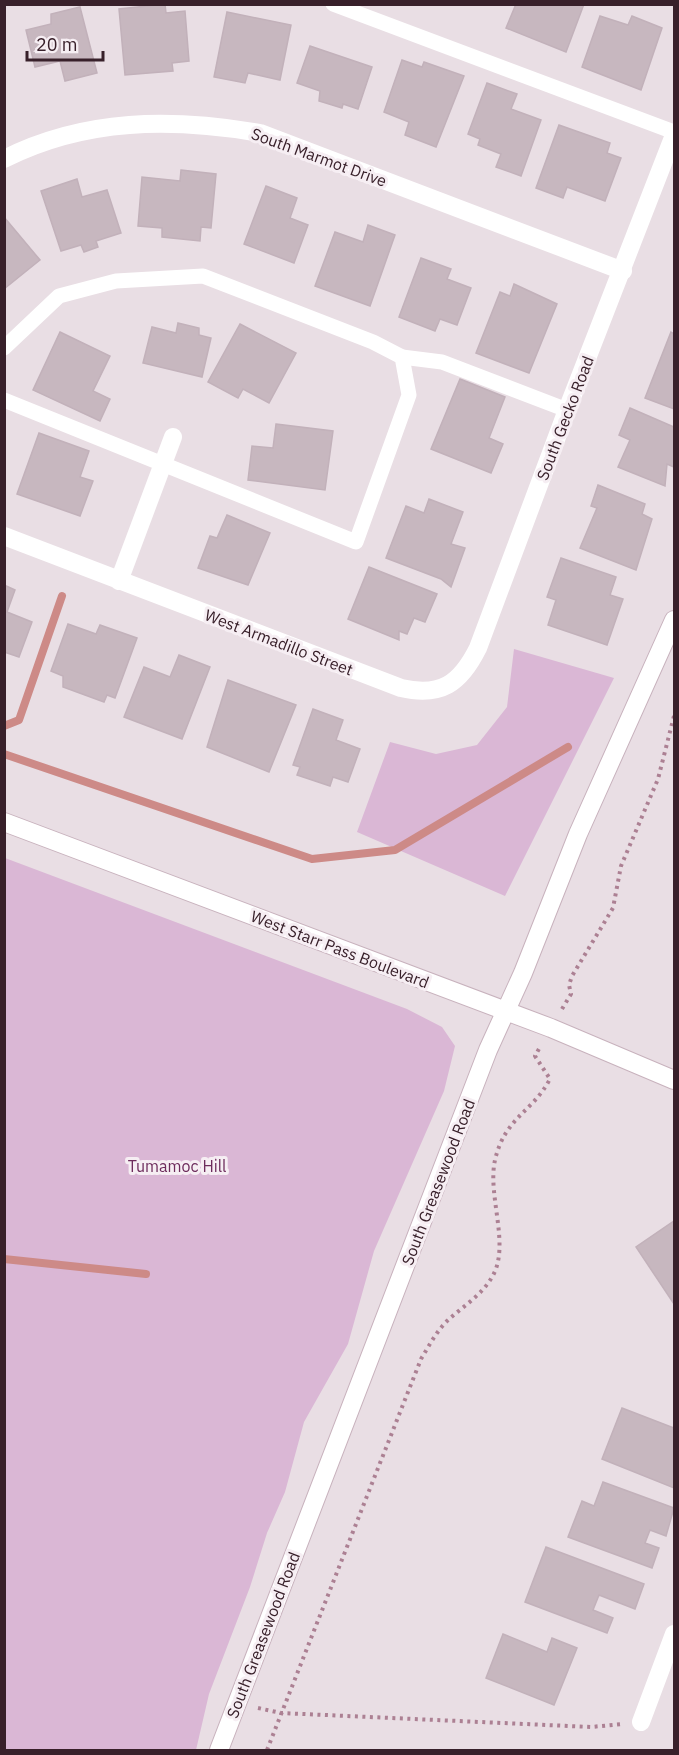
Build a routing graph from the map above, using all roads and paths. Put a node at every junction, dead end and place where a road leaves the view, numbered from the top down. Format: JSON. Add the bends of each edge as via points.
{"nodes":[{"id":1,"x":333,"y":4,"type":"edge"},
{"id":2,"x":675,"y":134,"type":"edge"},
{"id":3,"x":4,"y":159,"type":"edge"},
{"id":4,"x":623,"y":271,"type":"junction"},
{"id":5,"x":4,"y":348,"type":"edge"},
{"id":6,"x":402,"y":357,"type":"junction"},
{"id":7,"x":4,"y":400,"type":"edge"},
{"id":8,"x":567,"y":410,"type":"junction"},
{"id":9,"x":173,"y":437,"type":"dead end"},
{"id":10,"x":163,"y":463,"type":"junction"},
{"id":11,"x":4,"y":536,"type":"edge"},
{"id":12,"x":119,"y":581,"type":"junction"},
{"id":13,"x":675,"y":620,"type":"edge"},
{"id":14,"x":441,"y":689,"type":"joint"},
{"id":15,"x":675,"y":716,"type":"edge"},
{"id":16,"x":4,"y":822,"type":"edge"},
{"id":17,"x":572,"y":994,"type":"dead end"},
{"id":18,"x":505,"y":1011,"type":"junction"},
{"id":19,"x":541,"y":1063,"type":"dead end"},
{"id":20,"x":675,"y":1080,"type":"edge"},
{"id":21,"x":675,"y":1634,"type":"edge"},
{"id":22,"x":237,"y":1704,"type":"junction"},
{"id":23,"x":281,"y":1713,"type":"junction"},
{"id":24,"x":641,"y":1722,"type":"joint"},
{"id":25,"x":219,"y":1750,"type":"edge"},
{"id":26,"x":267,"y":1750,"type":"edge"}],
"edges":[{"from":1,"to":2,"type":"lane"},
{"from":2,"to":4,"type":"street","name":"South Gecko Road"},
{"from":3,"to":4,"type":"street","name":"South Marmot Drive","via":[[80,130],[150,122],[207,124],[260,133]]},
{"from":4,"to":8,"type":"street","name":"South Gecko Road"},
{"from":5,"to":6,"type":"lane","via":[[58,296],[116,280],[202,276],[373,342]]},
{"from":6,"to":8,"type":"lane","via":[[441,362]]},
{"from":6,"to":10,"type":"lane","via":[[409,395],[356,542]]},
{"from":7,"to":10,"type":"lane"},
{"from":8,"to":14,"type":"street","name":"South Gecko Road","via":[[478,648],[463,672]]},
{"from":9,"to":10,"type":"street"},
{"from":10,"to":12,"type":"street"},
{"from":11,"to":12,"type":"street","name":"West Armadillo Street"},
{"from":12,"to":14,"type":"street","name":"West Armadillo Street","via":[[400,688],[425,692]]},
{"from":13,"to":18,"type":"street","name":"South Greasewood Road","via":[[578,834]]},
{"from":15,"to":17,"type":"path","via":[[658,779],[621,866],[613,908],[572,976]]},
{"from":16,"to":18,"type":"street","name":"West Starr Pass Boulevard"},
{"from":18,"to":20,"type":"street","name":"West Starr Pass Boulevard"},
{"from":18,"to":22,"type":"street","name":"South Greasewood Road"},
{"from":19,"to":23,"type":"path","via":[[550,1079],[541,1095],[502,1136],[495,1161],[492,1192],[500,1247],[493,1276],[445,1323],[421,1359]]},
{"from":21,"to":24,"type":"street"},
{"from":22,"to":23,"type":"path"},
{"from":22,"to":25,"type":"street","name":"South Greasewood Road"},
{"from":23,"to":24,"type":"path","via":[[591,1727]]},
{"from":23,"to":26,"type":"path"}]}
